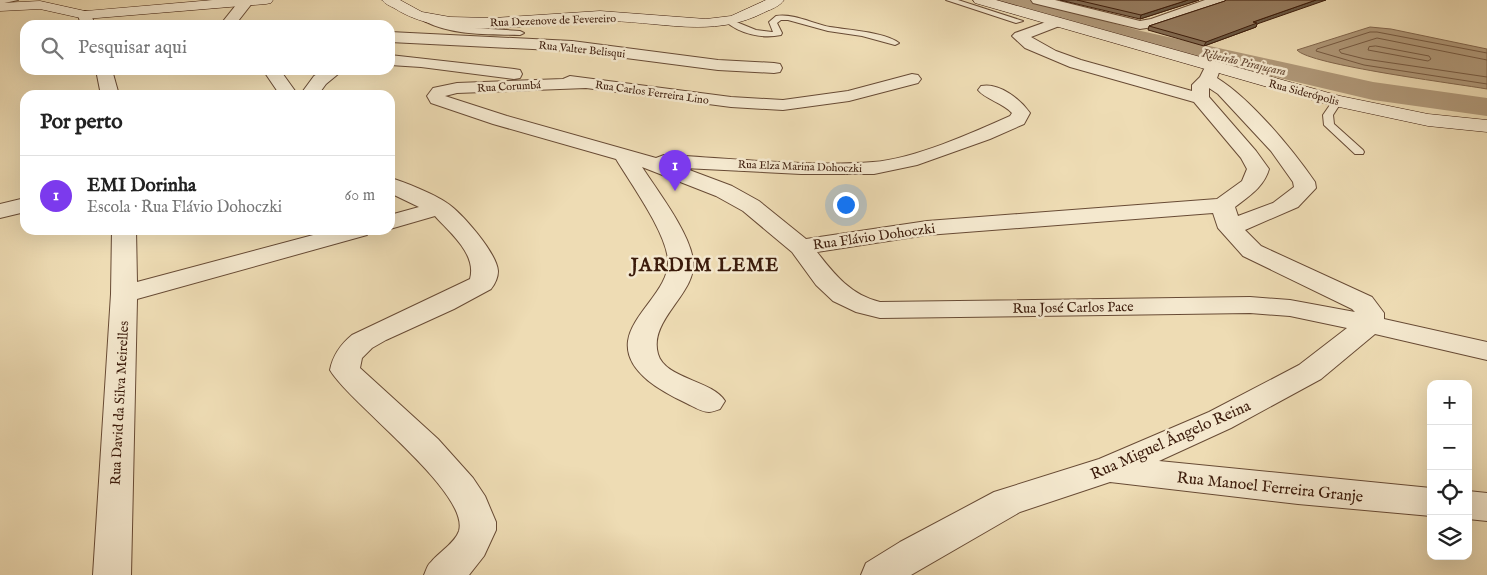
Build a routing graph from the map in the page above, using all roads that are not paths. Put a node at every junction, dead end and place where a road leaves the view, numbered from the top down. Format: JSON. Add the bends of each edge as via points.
{"nodes":[{"id":1,"x":14,"y":0,"type":"edge"},
{"id":2,"x":266,"y":0,"type":"edge"},
{"id":3,"x":389,"y":0,"type":"edge"},
{"id":4,"x":777,"y":0,"type":"edge"},
{"id":5,"x":971,"y":0,"type":"edge"},
{"id":6,"x":980,"y":0,"type":"edge"},
{"id":7,"x":1038,"y":0,"type":"edge"},
{"id":8,"x":1187,"y":0,"type":"edge"},
{"id":9,"x":0,"y":2,"type":"edge"},
{"id":10,"x":246,"y":2,"type":"junction"},
{"id":11,"x":1212,"y":2,"type":"edge"},
{"id":12,"x":954,"y":3,"type":"edge"},
{"id":13,"x":0,"y":7,"type":"edge"},
{"id":14,"x":427,"y":19,"type":"junction"},
{"id":15,"x":86,"y":20,"type":"edge"},
{"id":16,"x":231,"y":20,"type":"edge"},
{"id":17,"x":729,"y":21,"type":"junction"},
{"id":18,"x":1019,"y":21,"type":"dead end"},
{"id":19,"x":773,"y":22,"type":"junction"},
{"id":20,"x":1057,"y":22,"type":"junction"},
{"id":21,"x":795,"y":30,"type":"dead end"},
{"id":22,"x":520,"y":33,"type":"dead end"},
{"id":23,"x":395,"y":37,"type":"edge"},
{"id":24,"x":895,"y":43,"type":"dead end"},
{"id":25,"x":395,"y":60,"type":"edge"},
{"id":26,"x":774,"y":68,"type":"dead end"},
{"id":27,"x":105,"y":75,"type":"edge"},
{"id":28,"x":275,"y":75,"type":"edge"},
{"id":29,"x":328,"y":75,"type":"edge"},
{"id":30,"x":912,"y":78,"type":"dead end"},
{"id":31,"x":1207,"y":82,"type":"junction"},
{"id":32,"x":587,"y":83,"type":"junction"},
{"id":33,"x":109,"y":90,"type":"edge"},
{"id":34,"x":285,"y":90,"type":"edge"},
{"id":35,"x":313,"y":90,"type":"edge"},
{"id":36,"x":987,"y":90,"type":"dead end"},
{"id":37,"x":437,"y":99,"type":"joint"},
{"id":38,"x":1337,"y":101,"type":"junction"},
{"id":39,"x":1486,"y":128,"type":"edge"},
{"id":40,"x":1359,"y":152,"type":"dead end"},
{"id":41,"x":633,"y":157,"type":"junction"},
{"id":42,"x":395,"y":187,"type":"edge"},
{"id":43,"x":1224,"y":204,"type":"junction"},
{"id":44,"x":20,"y":206,"type":"edge"},
{"id":45,"x":440,"y":208,"type":"junction"},
{"id":46,"x":0,"y":211,"type":"edge"},
{"id":47,"x":395,"y":221,"type":"edge"},
{"id":48,"x":1230,"y":228,"type":"junction"},
{"id":49,"x":124,"y":235,"type":"edge"},
{"id":50,"x":341,"y":235,"type":"edge"},
{"id":51,"x":800,"y":247,"type":"junction"},
{"id":52,"x":124,"y":294,"type":"junction"},
{"id":53,"x":1370,"y":324,"type":"junction"},
{"id":54,"x":1479,"y":350,"type":"edge"},
{"id":55,"x":708,"y":401,"type":"dead end"},
{"id":56,"x":1110,"y":469,"type":"junction"},
{"id":57,"x":1427,"y":502,"type":"edge"},
{"id":58,"x":1472,"y":505,"type":"edge"},
{"id":59,"x":1487,"y":506,"type":"edge"},
{"id":60,"x":112,"y":575,"type":"edge"},
{"id":61,"x":443,"y":575,"type":"edge"},
{"id":62,"x":880,"y":575,"type":"edge"}],
"edges":[{"from":1,"to":9,"type":"lane"},
{"from":2,"to":10,"type":"street"},
{"from":3,"to":14,"type":"street","name":"Rua Dezenove de Fevereiro"},
{"from":4,"to":17,"type":"street","name":"Rua Dezenove de Fevereiro","via":[[756,12]]},
{"from":5,"to":12,"type":"lane"},
{"from":6,"to":20,"type":"street","name":"Rua Siderópolis"},
{"from":7,"to":11,"type":"street","via":[[1131,24],[1154,23]]},
{"from":8,"to":11,"type":"street"},
{"from":10,"to":15,"type":"street"},
{"from":10,"to":16,"type":"street"},
{"from":12,"to":18,"type":"lane"},
{"from":13,"to":15,"type":"street","via":[[40,5]]},
{"from":14,"to":17,"type":"street","name":"Rua Dezenove de Fevereiro","via":[[481,23],[599,16],[693,23]]},
{"from":14,"to":22,"type":"lane","via":[[444,27]]},
{"from":17,"to":19,"type":"lane","via":[[746,30],[768,34],[778,33]]},
{"from":19,"to":21,"type":"lane","via":[[789,25]]},
{"from":19,"to":24,"type":"lane","via":[[788,18]]},
{"from":20,"to":31,"type":"street","name":"Rua Siderópolis"},
{"from":20,"to":31,"type":"street","via":[[1020,36],[1028,44],[1084,67]]},
{"from":23,"to":26,"type":"street","name":"Rua Valter Belisqui","via":[[552,45],[718,65]]},
{"from":25,"to":32,"type":"street","name":"Rua Carlos Ferreira Lino"},
{"from":27,"to":33,"type":"street"},
{"from":28,"to":34,"type":"street"},
{"from":29,"to":35,"type":"street"},
{"from":30,"to":32,"type":"street","name":"Rua Carlos Ferreira Lino","via":[[849,96],[783,105],[731,102]]},
{"from":31,"to":38,"type":"street","name":"Rua Siderópolis"},
{"from":31,"to":43,"type":"street","via":[[1258,169],[1252,184]]},
{"from":31,"to":48,"type":"street","via":[[1224,90],[1278,147],[1305,188],[1286,204]]},
{"from":32,"to":37,"type":"street","name":"Rua Corumbá","via":[[456,88],[439,92]]},
{"from":36,"to":41,"type":"street","name":"Rua Elza Marina Dohoczki","via":[[1018,107],[1021,113],[1017,120],[983,136],[891,166],[801,168]]},
{"from":37,"to":41,"type":"street","name":"Rua Flávio Dohoczki"},
{"from":38,"to":39,"type":"street","name":"Rua Siderópolis"},
{"from":38,"to":40,"type":"lane","via":[[1328,115],[1329,125]]},
{"from":41,"to":51,"type":"street","name":"Rua Flávio Dohoczki","via":[[738,198],[777,225]]},
{"from":41,"to":55,"type":"street","via":[[680,254],[681,263],[668,295],[647,327],[641,341],[641,352],[648,365],[662,377]]},
{"from":42,"to":45,"type":"street"},
{"from":43,"to":48,"type":"street"},
{"from":43,"to":51,"type":"street","name":"Rua Flávio Dohoczki","via":[[927,228]]},
{"from":44,"to":46,"type":"street"},
{"from":45,"to":47,"type":"street"},
{"from":45,"to":61,"type":"street","via":[[475,246],[484,266],[482,282],[357,346],[346,360],[346,370],[451,474],[473,507],[478,523],[473,541]]},
{"from":48,"to":53,"type":"street","via":[[1252,251],[1362,303],[1370,314]]},
{"from":49,"to":52,"type":"street","name":"Rua David da Silva Meirelles"},
{"from":50,"to":52,"type":"street"},
{"from":51,"to":53,"type":"street","name":"Rua José Carlos Pace","via":[[822,276],[848,301],[880,310],[1250,305],[1290,308]]},
{"from":52,"to":60,"type":"street","name":"Rua David da Silva Meirelles"},
{"from":53,"to":54,"type":"street","name":"Rua José Carlos Pace"},
{"from":53,"to":56,"type":"street","name":"Rua Miguel Ângelo Reina","via":[[1310,372],[1220,420]]},
{"from":56,"to":57,"type":"street","name":"Rua Manoel Ferreira Granje"},
{"from":56,"to":62,"type":"street","name":"Rua Miguel Ângelo Reina","via":[[1007,502],[913,553]]},
{"from":58,"to":59,"type":"street"}]}
